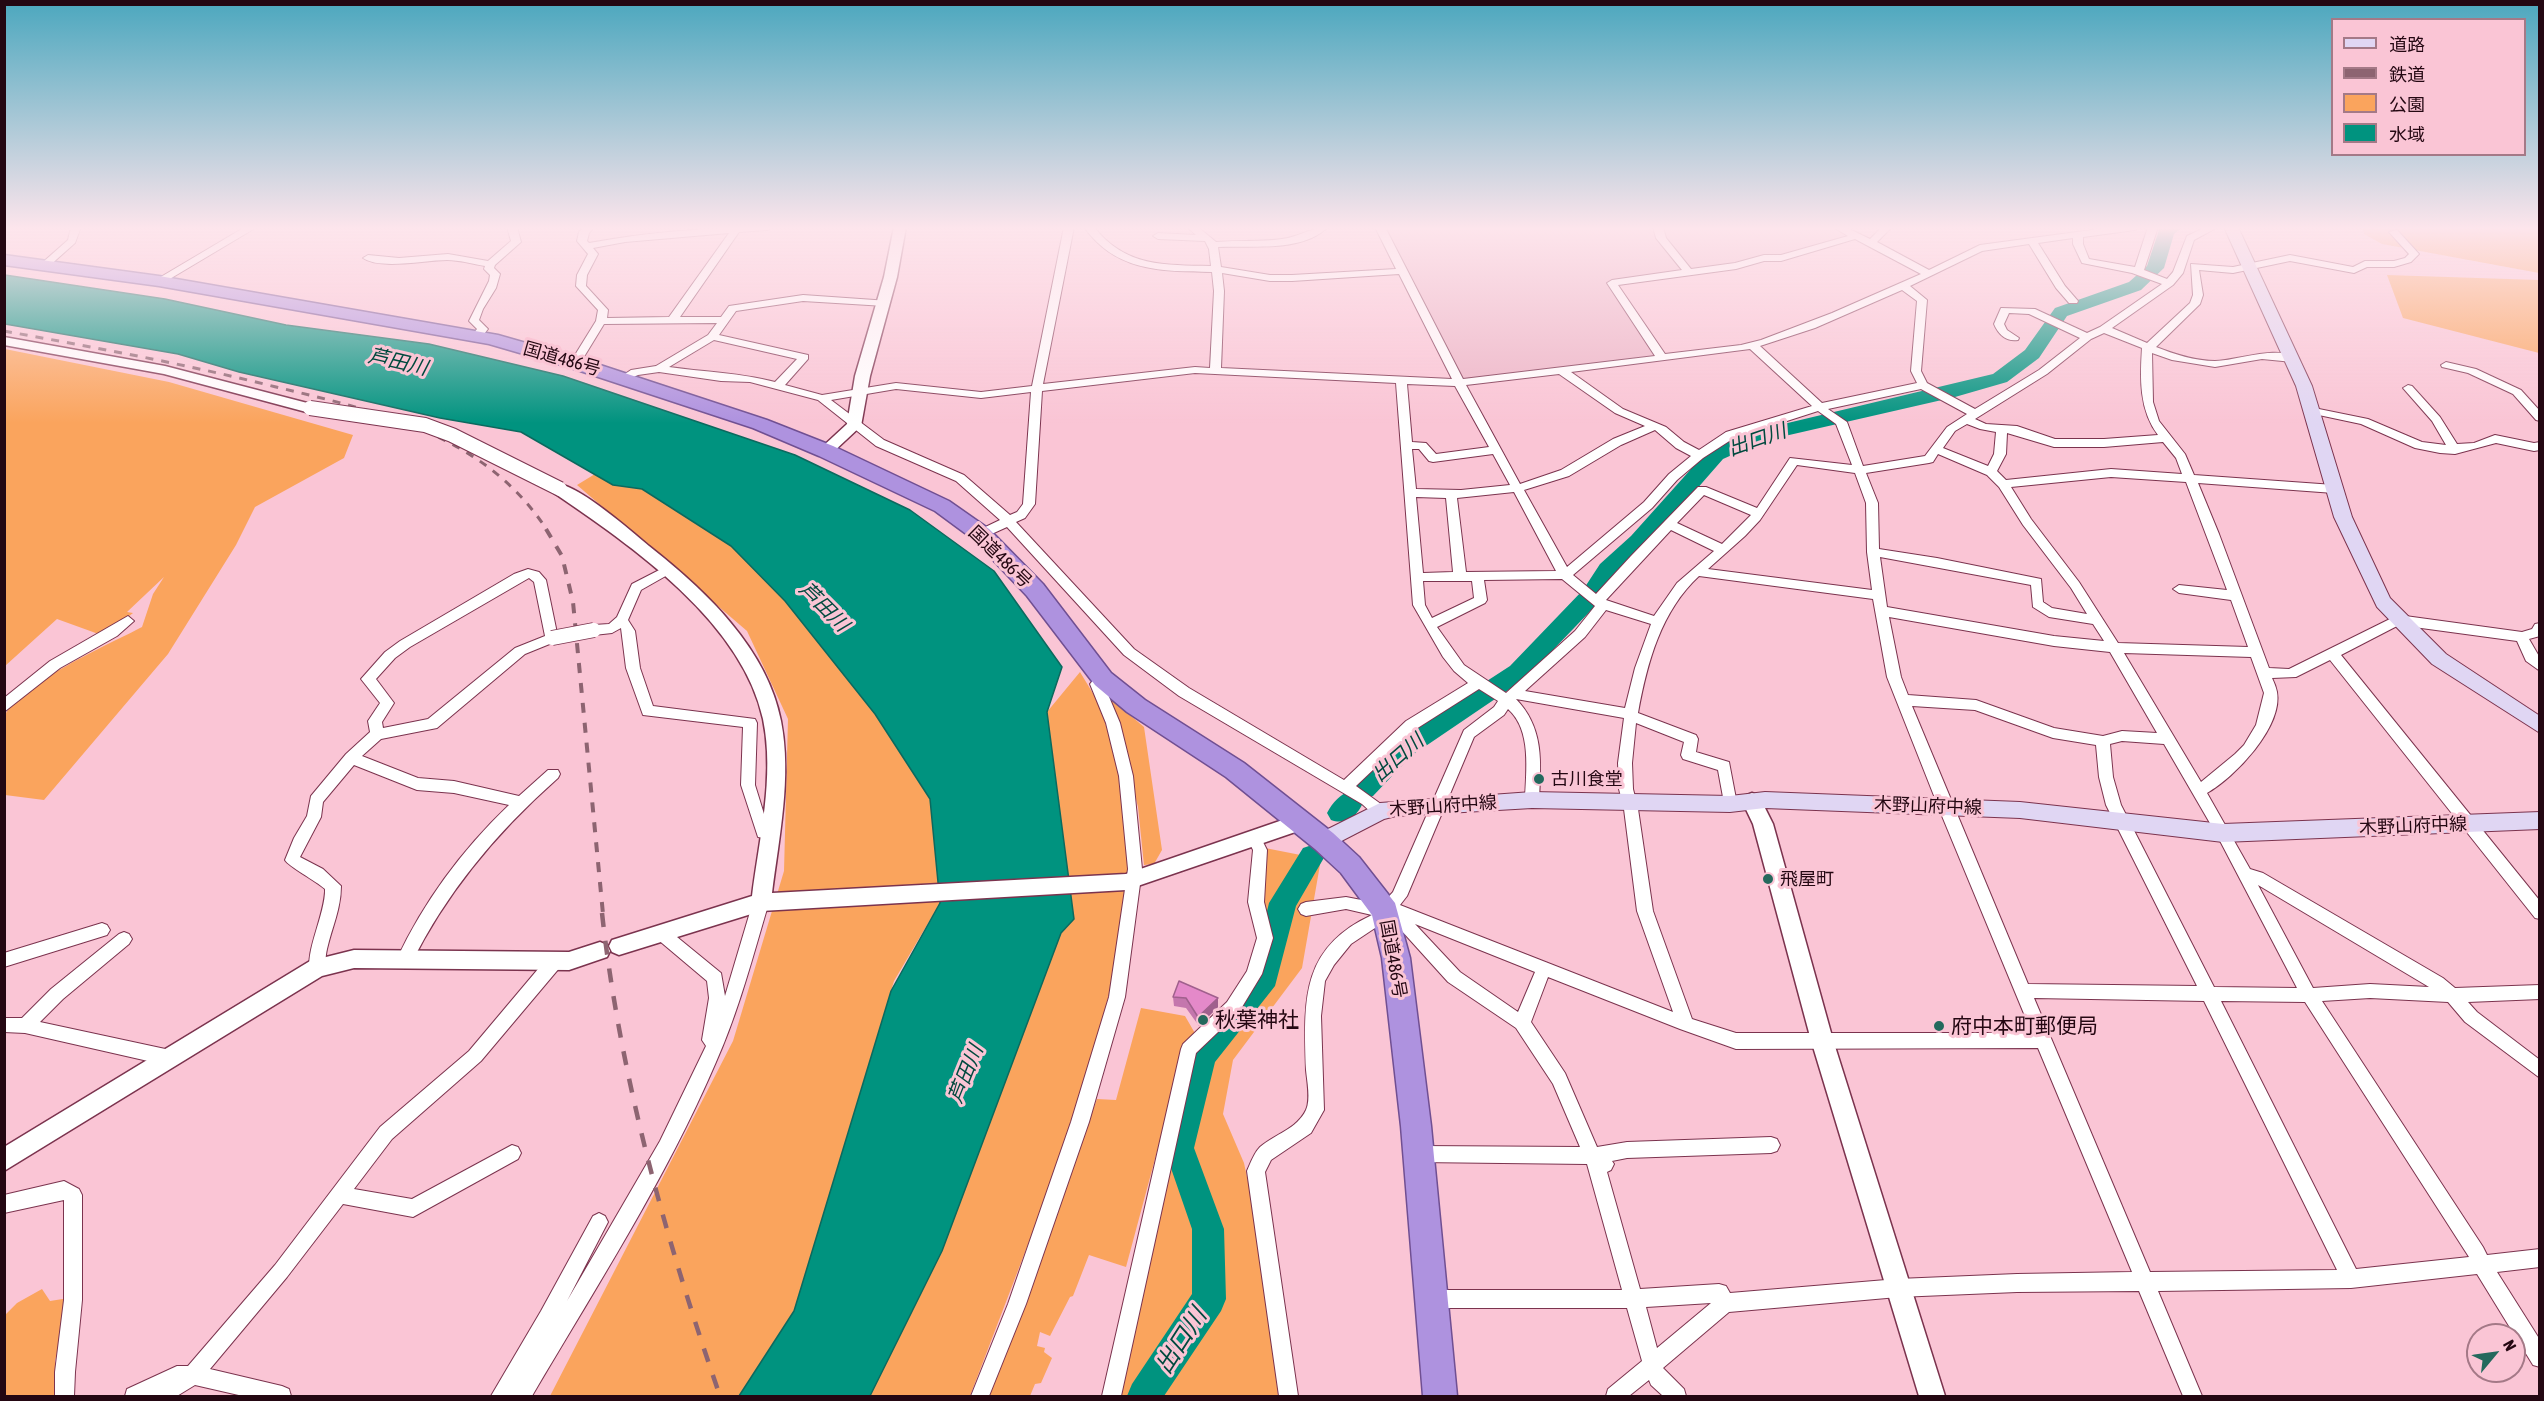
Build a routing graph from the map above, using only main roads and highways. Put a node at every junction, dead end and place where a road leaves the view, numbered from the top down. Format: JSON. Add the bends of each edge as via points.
{"nodes":[{"id":1,"x":223,"y":292,"type":"edge"},
{"id":2,"x":2261,"y":292,"type":"edge"},
{"id":3,"x":2540,"y":726,"type":"edge"},
{"id":4,"x":2540,"y":820,"type":"edge"},
{"id":5,"x":1324,"y":841,"type":"junction"},
{"id":6,"x":1440,"y":1396,"type":"edge"}],
"edges":[{"from":1,"to":5,"type":"highway","name":"国道486号","via":[[476,337],[574,363],[760,424],[942,506],[981,534],[1035,590],[1104,679],[1136,706],[1235,770]]},
{"from":2,"to":3,"type":"main road","via":[[2314,411],[2334,489],[2383,602],[2439,659]]},
{"from":4,"to":5,"type":"main road","name":"木野山府中線","via":[[2223,833],[2020,810],[1946,806],[1532,800],[1374,806]]},
{"from":5,"to":6,"type":"highway","name":"国道486号","via":[[1350,865],[1385,911],[1396,958]]}]}
